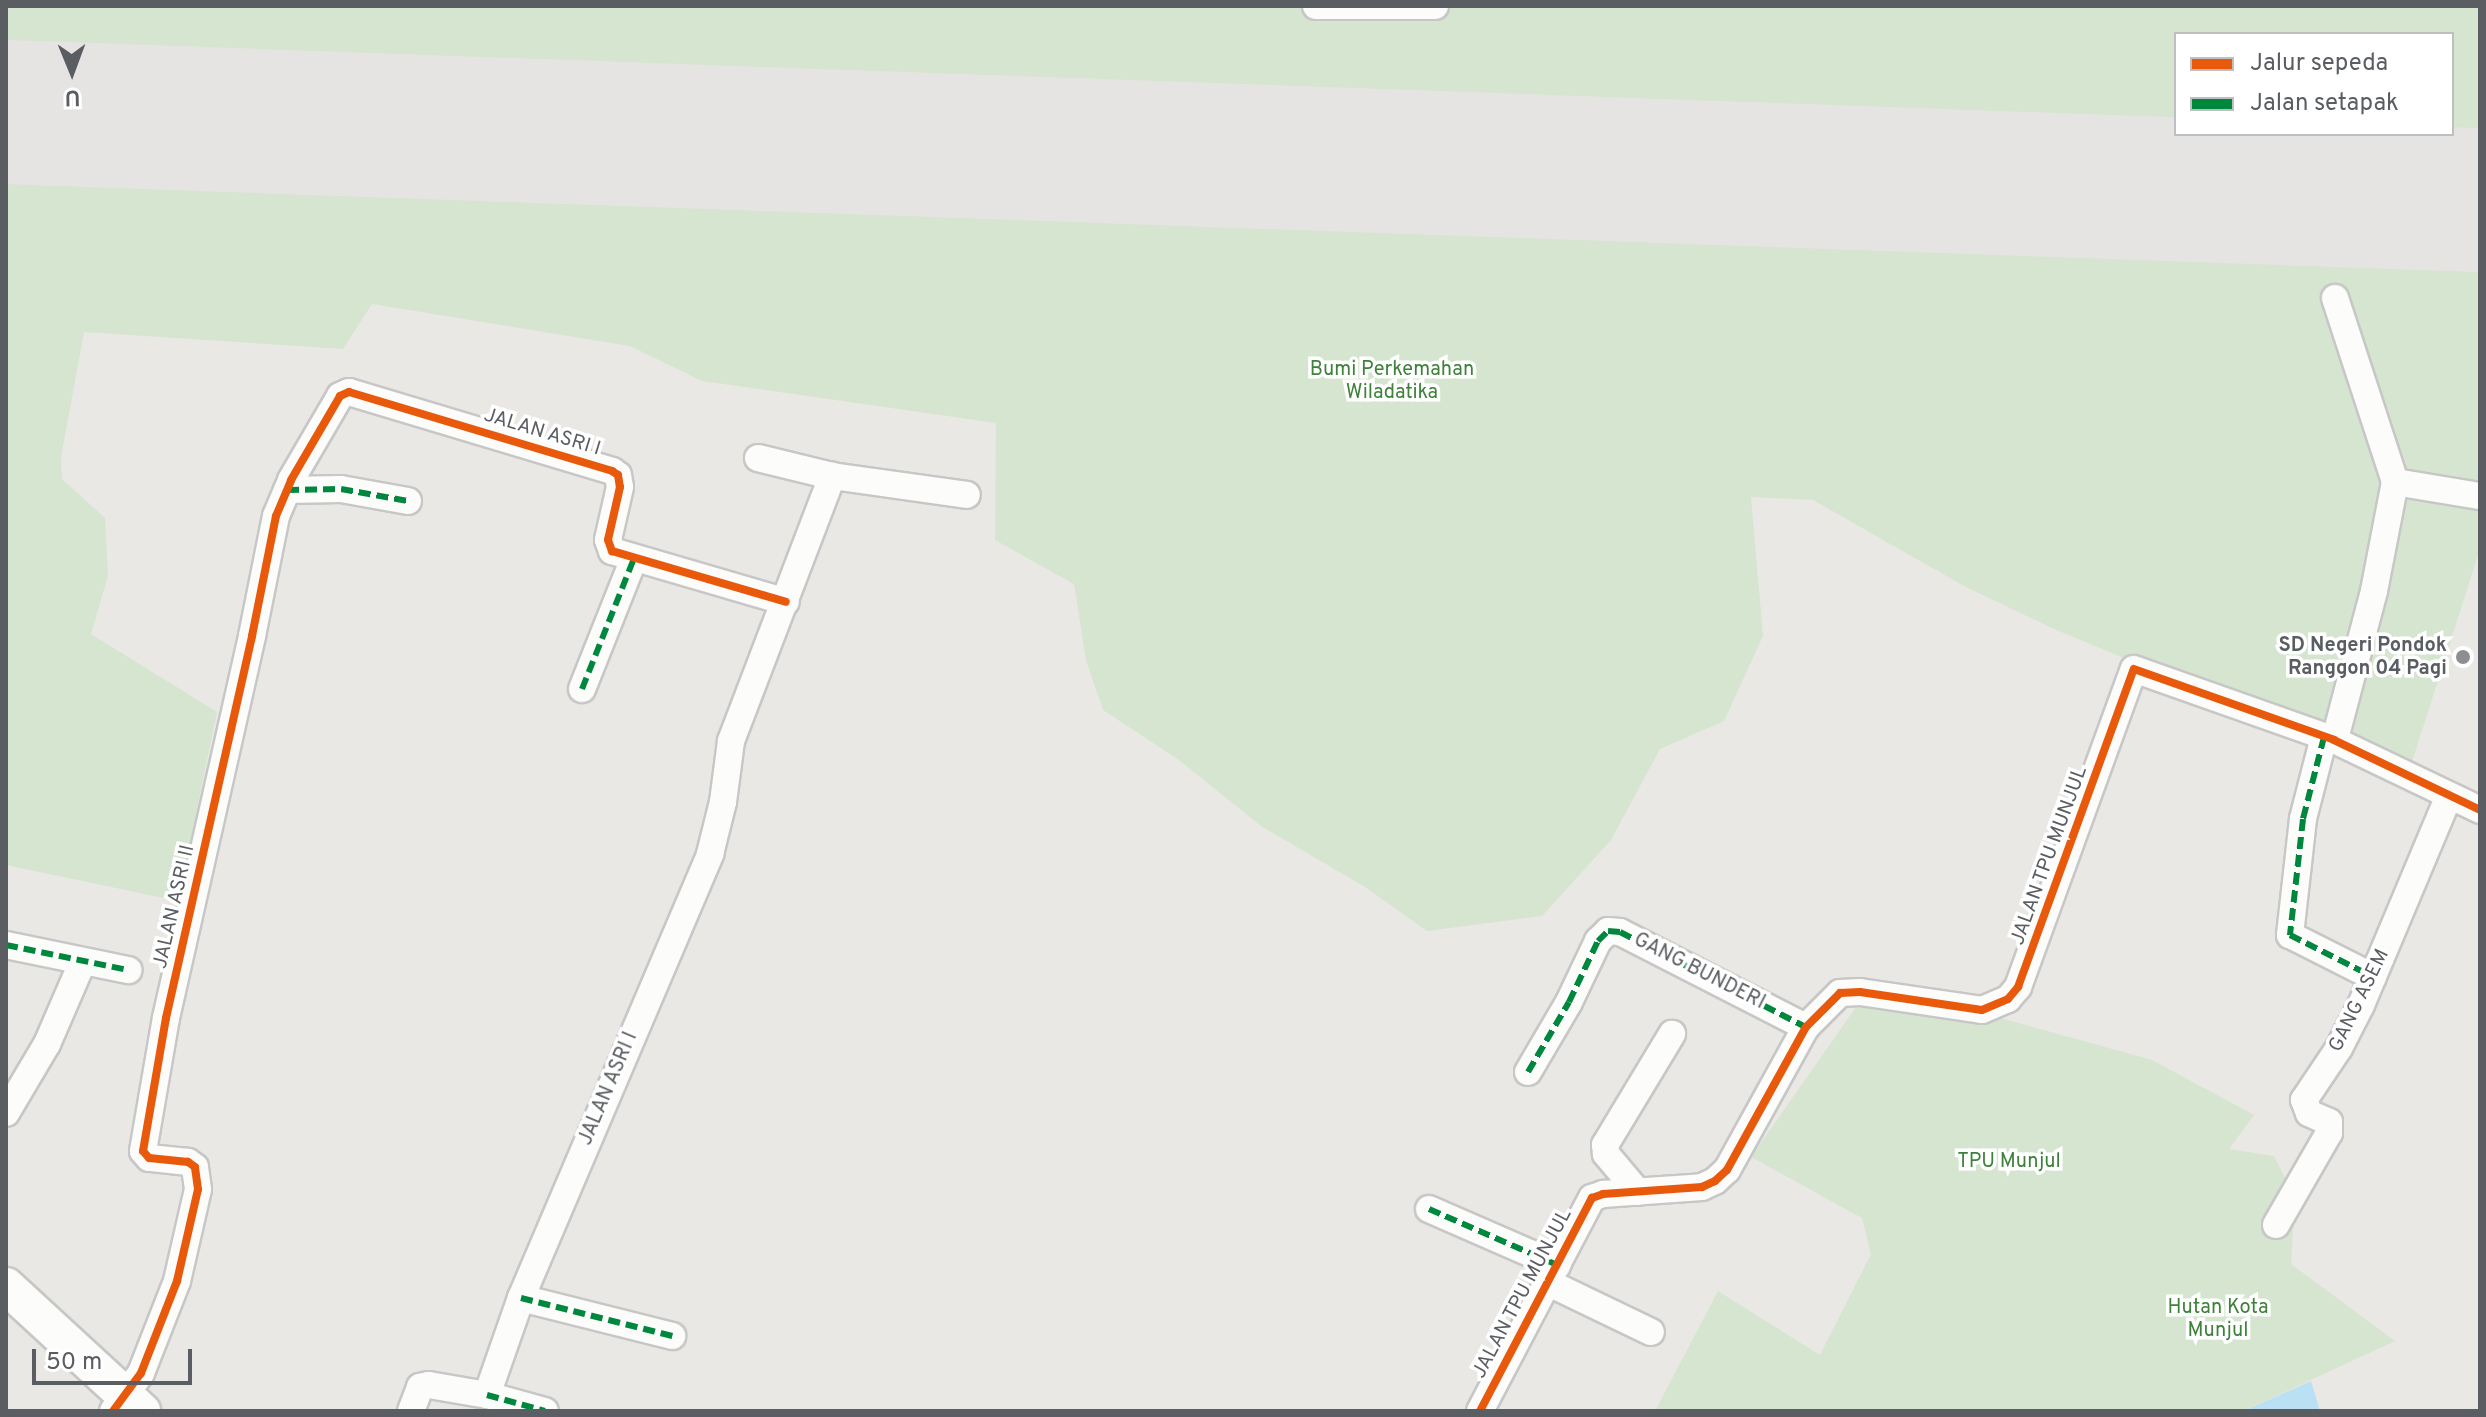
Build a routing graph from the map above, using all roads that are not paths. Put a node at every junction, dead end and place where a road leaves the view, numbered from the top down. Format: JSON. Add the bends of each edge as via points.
{"nodes":[{"id":1,"x":1316,"y":6,"type":"edge"},
{"id":2,"x":1435,"y":6,"type":"edge"},
{"id":3,"x":2335,"y":298,"type":"dead end"},
{"id":4,"x":345,"y":393,"type":"joint"},
{"id":5,"x":758,"y":458,"type":"dead end"},
{"id":6,"x":832,"y":476,"type":"junction"},
{"id":7,"x":2395,"y":482,"type":"junction"},
{"id":8,"x":287,"y":490,"type":"junction"},
{"id":9,"x":967,"y":495,"type":"dead end"},
{"id":10,"x":2480,"y":496,"type":"edge"},
{"id":11,"x":408,"y":501,"type":"dead end"},
{"id":12,"x":634,"y":558,"type":"junction"},
{"id":13,"x":786,"y":602,"type":"junction"},
{"id":14,"x":582,"y":689,"type":"dead end"},
{"id":15,"x":2330,"y":736,"type":"junction"},
{"id":16,"x":2449,"y":796,"type":"junction"},
{"id":17,"x":2480,"y":810,"type":"edge"},
{"id":18,"x":6,"y":945,"type":"edge"},
{"id":19,"x":83,"y":961,"type":"junction"},
{"id":20,"x":128,"y":970,"type":"dead end"},
{"id":21,"x":2373,"y":977,"type":"junction"},
{"id":22,"x":1806,"y":1027,"type":"junction"},
{"id":23,"x":1672,"y":1034,"type":"dead end"},
{"id":24,"x":1528,"y":1072,"type":"dead end"},
{"id":25,"x":6,"y":1113,"type":"edge"},
{"id":26,"x":1638,"y":1192,"type":"junction"},
{"id":27,"x":1429,"y":1209,"type":"dead end"},
{"id":28,"x":2276,"y":1225,"type":"dead end"},
{"id":29,"x":1553,"y":1274,"type":"junction"},
{"id":30,"x":6,"y":1286,"type":"edge"},
{"id":31,"x":521,"y":1298,"type":"junction"},
{"id":32,"x":1651,"y":1332,"type":"dead end"},
{"id":33,"x":672,"y":1336,"type":"dead end"},
{"id":34,"x":487,"y":1395,"type":"junction"},
{"id":35,"x":127,"y":1406,"type":"edge"},
{"id":36,"x":411,"y":1411,"type":"edge"},
{"id":37,"x":545,"y":1411,"type":"edge"},
{"id":38,"x":1480,"y":1411,"type":"edge"}],
"edges":[{"from":1,"to":2,"type":"street"},
{"from":3,"to":7,"type":"street"},
{"from":4,"to":8,"type":"street","name":"JALAN ASRI II"},
{"from":4,"to":12,"type":"street","name":"JALAN ASRI I","via":[[612,471],[620,487],[608,545]]},
{"from":5,"to":6,"type":"street"},
{"from":6,"to":9,"type":"street"},
{"from":6,"to":13,"type":"street","name":"JALAN ASRI I"},
{"from":7,"to":10,"type":"street"},
{"from":7,"to":15,"type":"street","via":[[2374,591]]},
{"from":8,"to":11,"type":"street","via":[[352,490]]},
{"from":8,"to":35,"type":"street","name":"JALAN ASRI II","via":[[276,516],[166,1018],[143,1151],[149,1158],[188,1162],[195,1167],[198,1189],[177,1281]]},
{"from":12,"to":13,"type":"street","name":"JALAN ASRI I"},
{"from":12,"to":14,"type":"street"},
{"from":13,"to":31,"type":"street","name":"JALAN ASRI I","via":[[731,741],[710,854]]},
{"from":15,"to":16,"type":"street","name":"JALAN TPU MUNJUL"},
{"from":15,"to":21,"type":"street","via":[[2303,819],[2290,935]]},
{"from":15,"to":22,"type":"street","name":"JALAN TPU MUNJUL","via":[[2134,669],[2024,973],[2008,999],[1982,1010],[1840,993]]},
{"from":16,"to":17,"type":"street","name":"JALAN TPU MUNJUL"},
{"from":16,"to":21,"type":"street","name":"GANG ASEM"},
{"from":18,"to":19,"type":"street"},
{"from":19,"to":20,"type":"street"},
{"from":19,"to":25,"type":"street","via":[[47,1044]]},
{"from":21,"to":28,"type":"street","name":"GANG ASEM","via":[[2339,1048],[2304,1100],[2309,1113],[2329,1122],[2330,1128]]},
{"from":22,"to":24,"type":"street","name":"GANG BUNDERI","via":[[1620,932],[1608,931]]},
{"from":22,"to":26,"type":"street","name":"JALAN TPU MUNJUL","via":[[1727,1170],[1702,1187]]},
{"from":23,"to":26,"type":"street","via":[[1605,1145],[1606,1154]]},
{"from":26,"to":29,"type":"street","name":"JALAN TPU MUNJUL","via":[[1592,1198]]},
{"from":27,"to":29,"type":"street"},
{"from":29,"to":32,"type":"street"},
{"from":29,"to":38,"type":"street","name":"JALAN TPU MUNJUL"},
{"from":30,"to":35,"type":"street"},
{"from":31,"to":33,"type":"street"},
{"from":31,"to":34,"type":"street","name":"JALAN ASRI I"},
{"from":34,"to":36,"type":"street","via":[[429,1385],[420,1387]]},
{"from":34,"to":37,"type":"street"}]}
